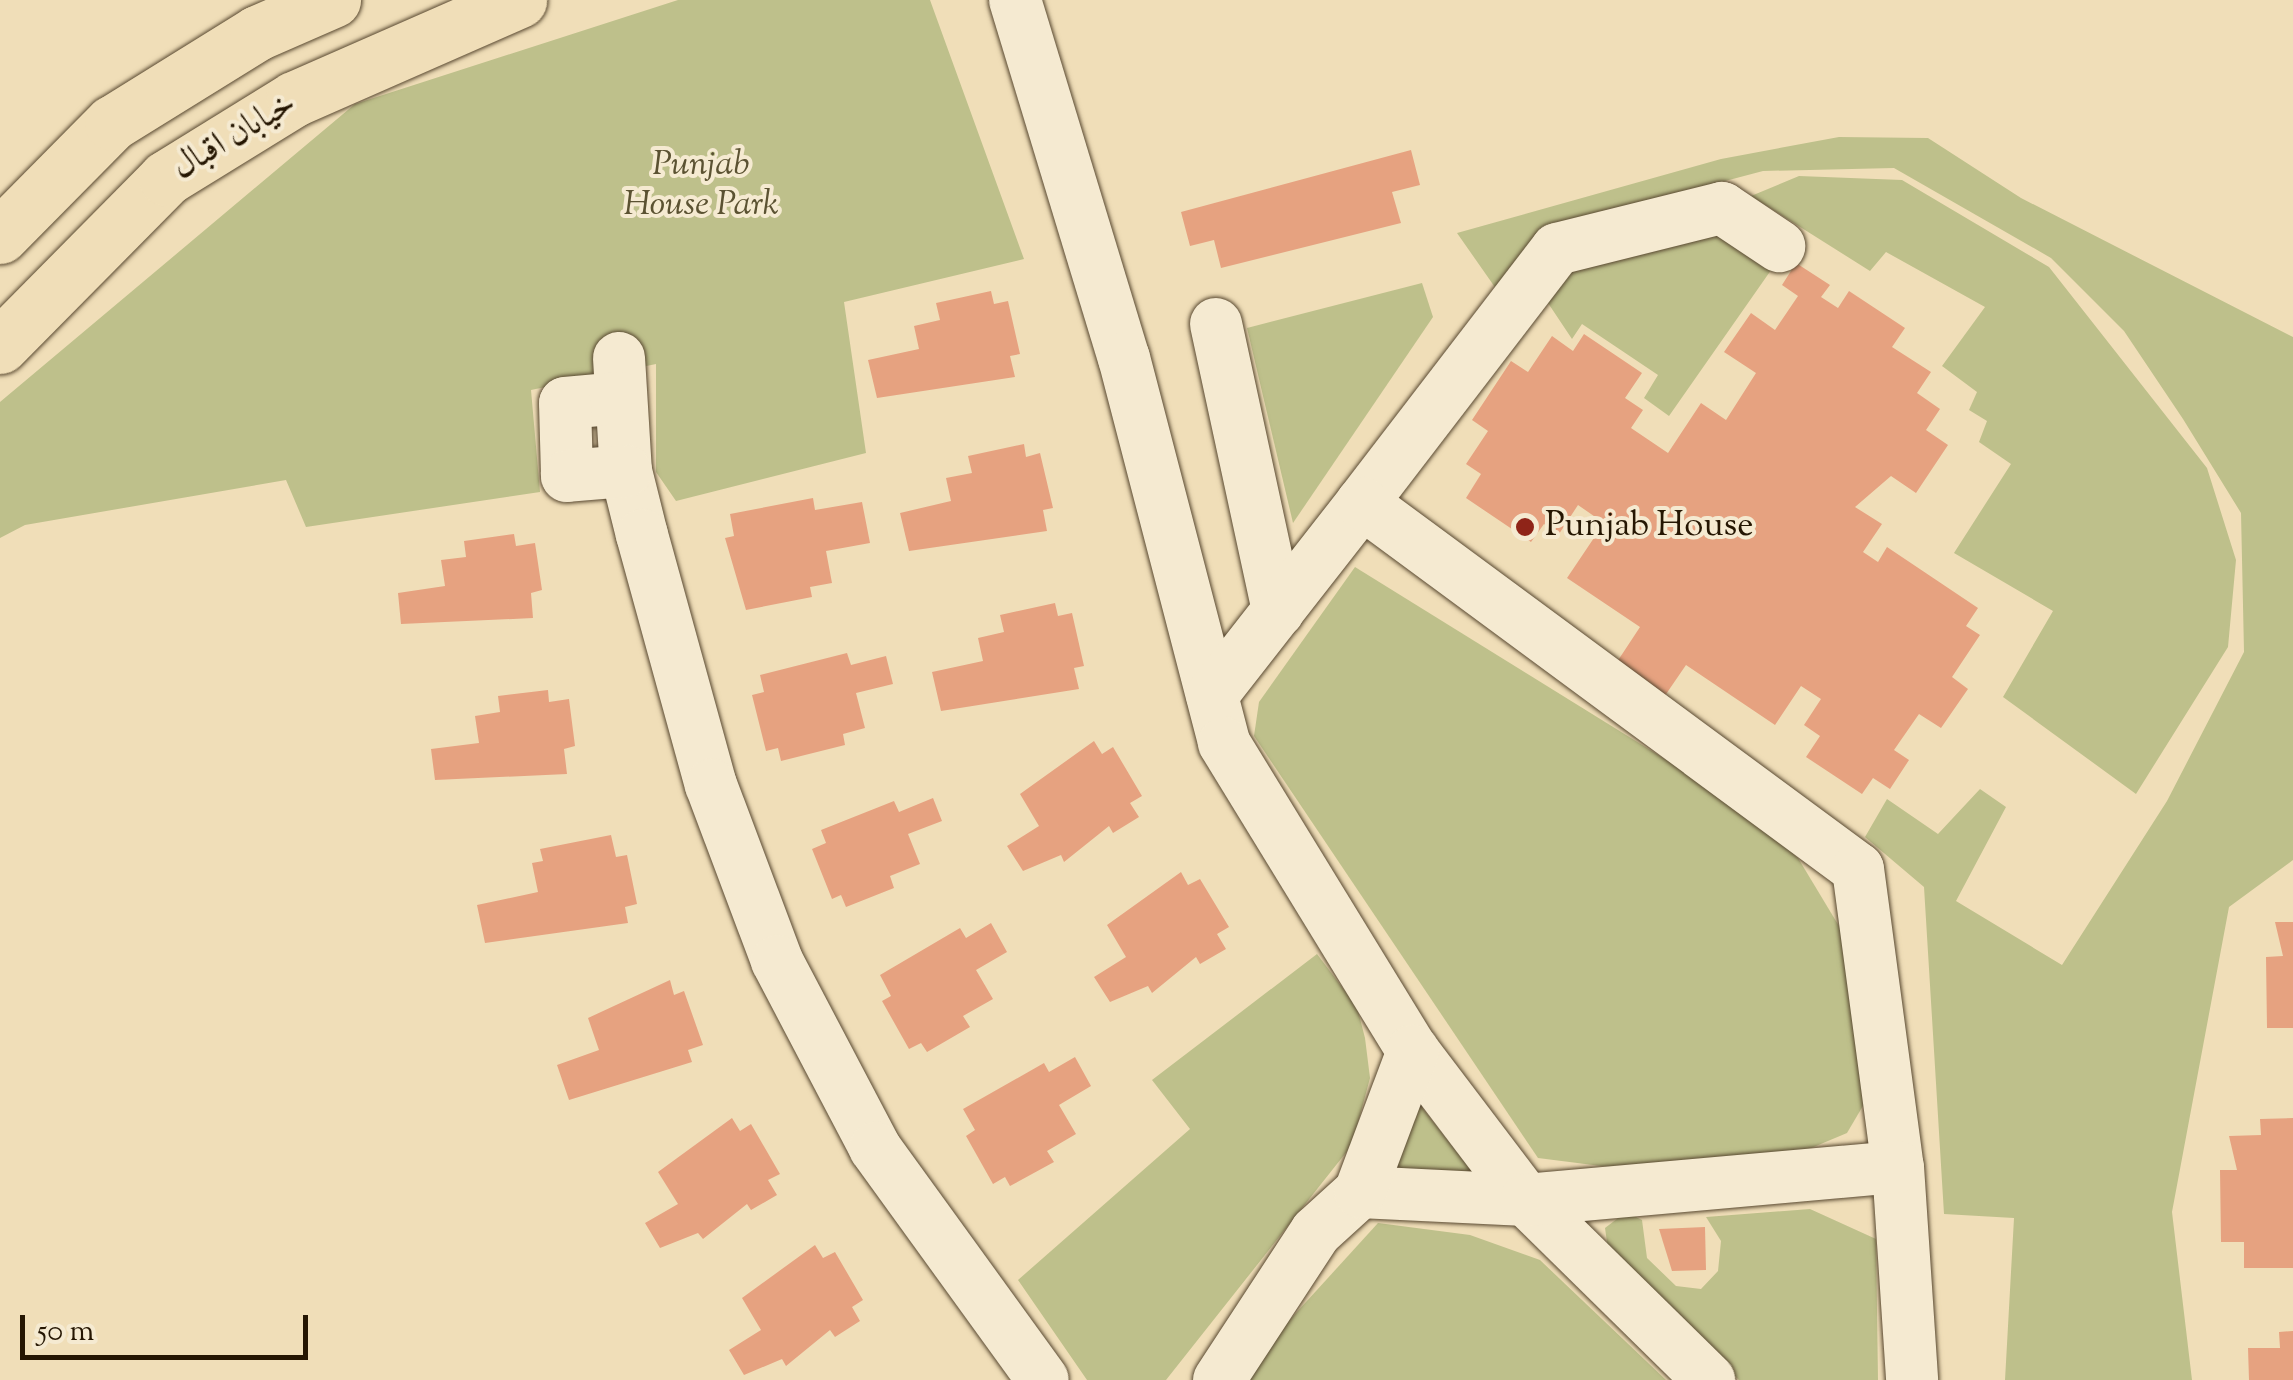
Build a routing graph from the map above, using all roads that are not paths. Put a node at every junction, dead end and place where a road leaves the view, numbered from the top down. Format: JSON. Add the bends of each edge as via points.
{"nodes":[{"id":1,"x":333,"y":0,"type":"edge"},
{"id":2,"x":519,"y":0,"type":"edge"},
{"id":3,"x":1015,"y":0,"type":"edge"},
{"id":4,"x":0,"y":236,"type":"edge"},
{"id":5,"x":1780,"y":246,"type":"dead end"},
{"id":6,"x":1216,"y":324,"type":"dead end"},
{"id":7,"x":0,"y":346,"type":"edge"},
{"id":8,"x":620,"y":378,"type":"dead end"},
{"id":9,"x":1362,"y":503,"type":"junction"},
{"id":10,"x":1278,"y":611,"type":"junction"},
{"id":11,"x":1212,"y":695,"type":"junction"},
{"id":12,"x":1413,"y":1052,"type":"junction"},
{"id":13,"x":1898,"y":1167,"type":"junction"},
{"id":14,"x":1360,"y":1192,"type":"junction"},
{"id":15,"x":1526,"y":1200,"type":"junction"},
{"id":16,"x":1043,"y":1380,"type":"edge"},
{"id":17,"x":1219,"y":1380,"type":"edge"},
{"id":18,"x":1709,"y":1380,"type":"edge"},
{"id":19,"x":1912,"y":1380,"type":"edge"}],
"edges":[{"from":1,"to":4,"type":"main road","via":[[257,32],[112,124]]},
{"from":2,"to":7,"type":"main road","name":"خیابان اقبال","via":[[294,99],[166,178]]},
{"from":3,"to":11,"type":"street","via":[[1124,358]]},
{"from":5,"to":9,"type":"street","via":[[1722,208],[1557,250]]},
{"from":6,"to":10,"type":"street"},
{"from":8,"to":16,"type":"street","via":[[626,471],[711,786],[778,961],[875,1148]]},
{"from":9,"to":10,"type":"street"},
{"from":9,"to":13,"type":"street","via":[[1858,868]]},
{"from":10,"to":11,"type":"street"},
{"from":11,"to":12,"type":"street","via":[[1224,743]]},
{"from":12,"to":14,"type":"street"},
{"from":12,"to":15,"type":"street"},
{"from":13,"to":15,"type":"street"},
{"from":13,"to":19,"type":"street"},
{"from":14,"to":15,"type":"street"},
{"from":14,"to":17,"type":"street","via":[[1316,1232]]},
{"from":15,"to":18,"type":"street"}]}
